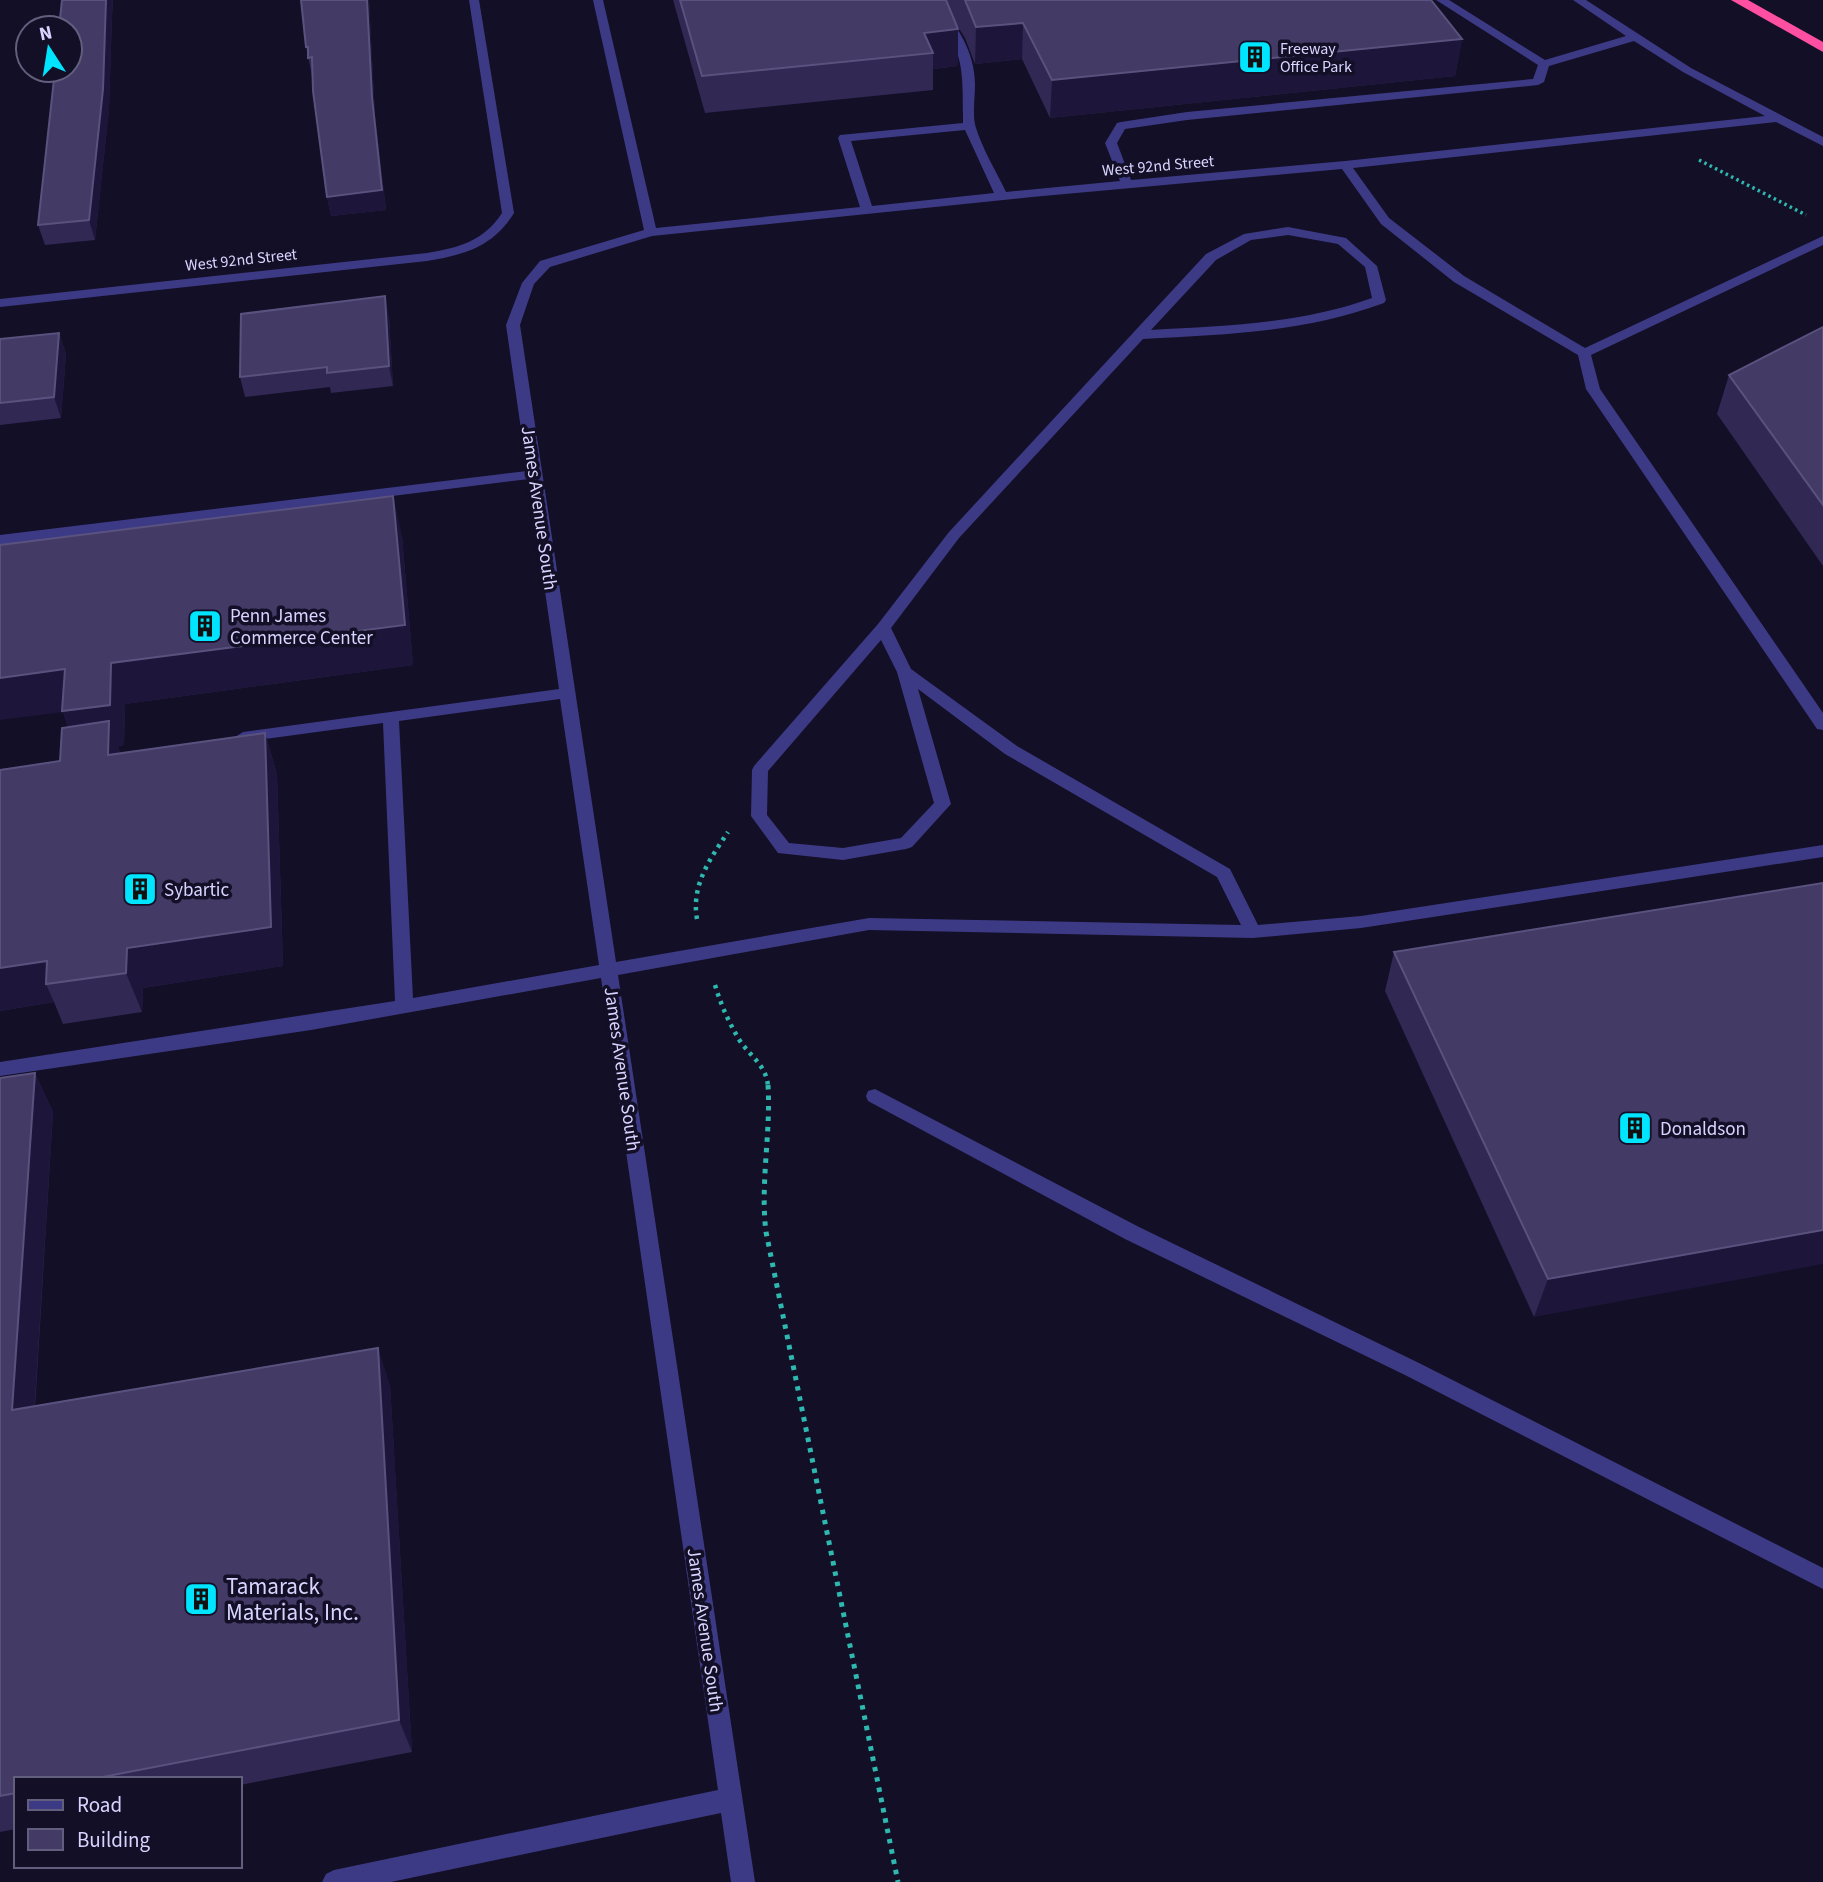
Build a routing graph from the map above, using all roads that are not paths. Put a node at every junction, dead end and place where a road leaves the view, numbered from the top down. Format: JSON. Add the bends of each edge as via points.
{"nodes":[{"id":1,"x":474,"y":0,"type":"edge"},
{"id":2,"x":598,"y":0,"type":"edge"},
{"id":3,"x":927,"y":0,"type":"edge"},
{"id":4,"x":1441,"y":0,"type":"edge"},
{"id":5,"x":1578,"y":0,"type":"edge"},
{"id":6,"x":1738,"y":0,"type":"edge"},
{"id":7,"x":1635,"y":37,"type":"junction"},
{"id":8,"x":1823,"y":48,"type":"edge"},
{"id":9,"x":1544,"y":64,"type":"junction"},
{"id":10,"x":1779,"y":118,"type":"junction"},
{"id":11,"x":969,"y":125,"type":"junction"},
{"id":12,"x":1823,"y":142,"type":"edge"},
{"id":13,"x":1345,"y":165,"type":"junction"},
{"id":14,"x":1128,"y":186,"type":"junction"},
{"id":15,"x":1002,"y":196,"type":"junction"},
{"id":16,"x":867,"y":209,"type":"junction"},
{"id":17,"x":652,"y":232,"type":"junction"},
{"id":18,"x":1821,"y":242,"type":"edge"},
{"id":19,"x":545,"y":264,"type":"joint"},
{"id":20,"x":0,"y":303,"type":"edge"},
{"id":21,"x":1138,"y":335,"type":"junction"},
{"id":22,"x":1584,"y":353,"type":"junction"},
{"id":23,"x":534,"y":474,"type":"junction"},
{"id":24,"x":0,"y":540,"type":"edge"},
{"id":25,"x":883,"y":628,"type":"junction"},
{"id":26,"x":905,"y":672,"type":"junction"},
{"id":27,"x":567,"y":693,"type":"junction"},
{"id":28,"x":391,"y":717,"type":"junction"},
{"id":29,"x":1823,"y":725,"type":"edge"},
{"id":30,"x":229,"y":739,"type":"edge"},
{"id":31,"x":1823,"y":851,"type":"edge"},
{"id":32,"x":1253,"y":932,"type":"junction"},
{"id":33,"x":608,"y":969,"type":"junction"},
{"id":34,"x":404,"y":1006,"type":"junction"},
{"id":35,"x":0,"y":1069,"type":"edge"},
{"id":36,"x":875,"y":1096,"type":"dead end"},
{"id":37,"x":1823,"y":1579,"type":"edge"},
{"id":38,"x":731,"y":1799,"type":"junction"},
{"id":39,"x":334,"y":1882,"type":"edge"},
{"id":40,"x":743,"y":1882,"type":"edge"}],
"edges":[{"from":1,"to":20,"type":"street","name":"West 92nd Street","via":[[508,213],[485,242],[457,253]]},
{"from":2,"to":17,"type":"street"},
{"from":3,"to":11,"type":"street","via":[[941,13],[966,58]]},
{"from":4,"to":9,"type":"street"},
{"from":5,"to":7,"type":"street"},
{"from":6,"to":8,"type":"highway"},
{"from":7,"to":9,"type":"street"},
{"from":7,"to":10,"type":"street"},
{"from":9,"to":14,"type":"street","via":[[1538,82],[1121,126],[1111,143]]},
{"from":10,"to":12,"type":"street"},
{"from":10,"to":13,"type":"street","name":"West 92nd Street"},
{"from":11,"to":15,"type":"street"},
{"from":11,"to":16,"type":"street","via":[[844,138]]},
{"from":13,"to":14,"type":"street","name":"West 92nd Street"},
{"from":13,"to":22,"type":"street","via":[[1385,220],[1459,279]]},
{"from":14,"to":15,"type":"street","name":"West 92nd Street"},
{"from":15,"to":16,"type":"street","name":"West 92nd Street"},
{"from":16,"to":17,"type":"street","name":"West 92nd Street"},
{"from":17,"to":19,"type":"street","name":"West 92nd Street"},
{"from":18,"to":22,"type":"street"},
{"from":19,"to":23,"type":"street","name":"James Avenue South","via":[[528,283],[513,325]]},
{"from":21,"to":21,"type":"street","via":[[1211,257],[1248,237],[1288,231],[1342,241],[1371,266],[1379,300],[1338,315],[1261,328]]},
{"from":21,"to":25,"type":"street","via":[[954,535]]},
{"from":22,"to":29,"type":"street","via":[[1593,389]]},
{"from":23,"to":24,"type":"street"},
{"from":23,"to":27,"type":"street","name":"James Avenue South"},
{"from":25,"to":26,"type":"street"},
{"from":25,"to":26,"type":"street","via":[[760,769],[759,816],[784,849],[843,854],[906,843],[943,804]]},
{"from":26,"to":32,"type":"street","via":[[1011,750],[1224,873]]},
{"from":27,"to":28,"type":"street"},
{"from":27,"to":33,"type":"street","name":"James Avenue South"},
{"from":28,"to":30,"type":"street"},
{"from":28,"to":34,"type":"street"},
{"from":31,"to":32,"type":"street","via":[[1360,922]]},
{"from":32,"to":33,"type":"street","via":[[869,924]]},
{"from":33,"to":34,"type":"street"},
{"from":33,"to":38,"type":"street","name":"James Avenue South"},
{"from":34,"to":35,"type":"street"},
{"from":36,"to":37,"type":"street","via":[[1132,1233],[1412,1369]]},
{"from":38,"to":39,"type":"street"},
{"from":38,"to":40,"type":"street","name":"James Avenue South"}]}
